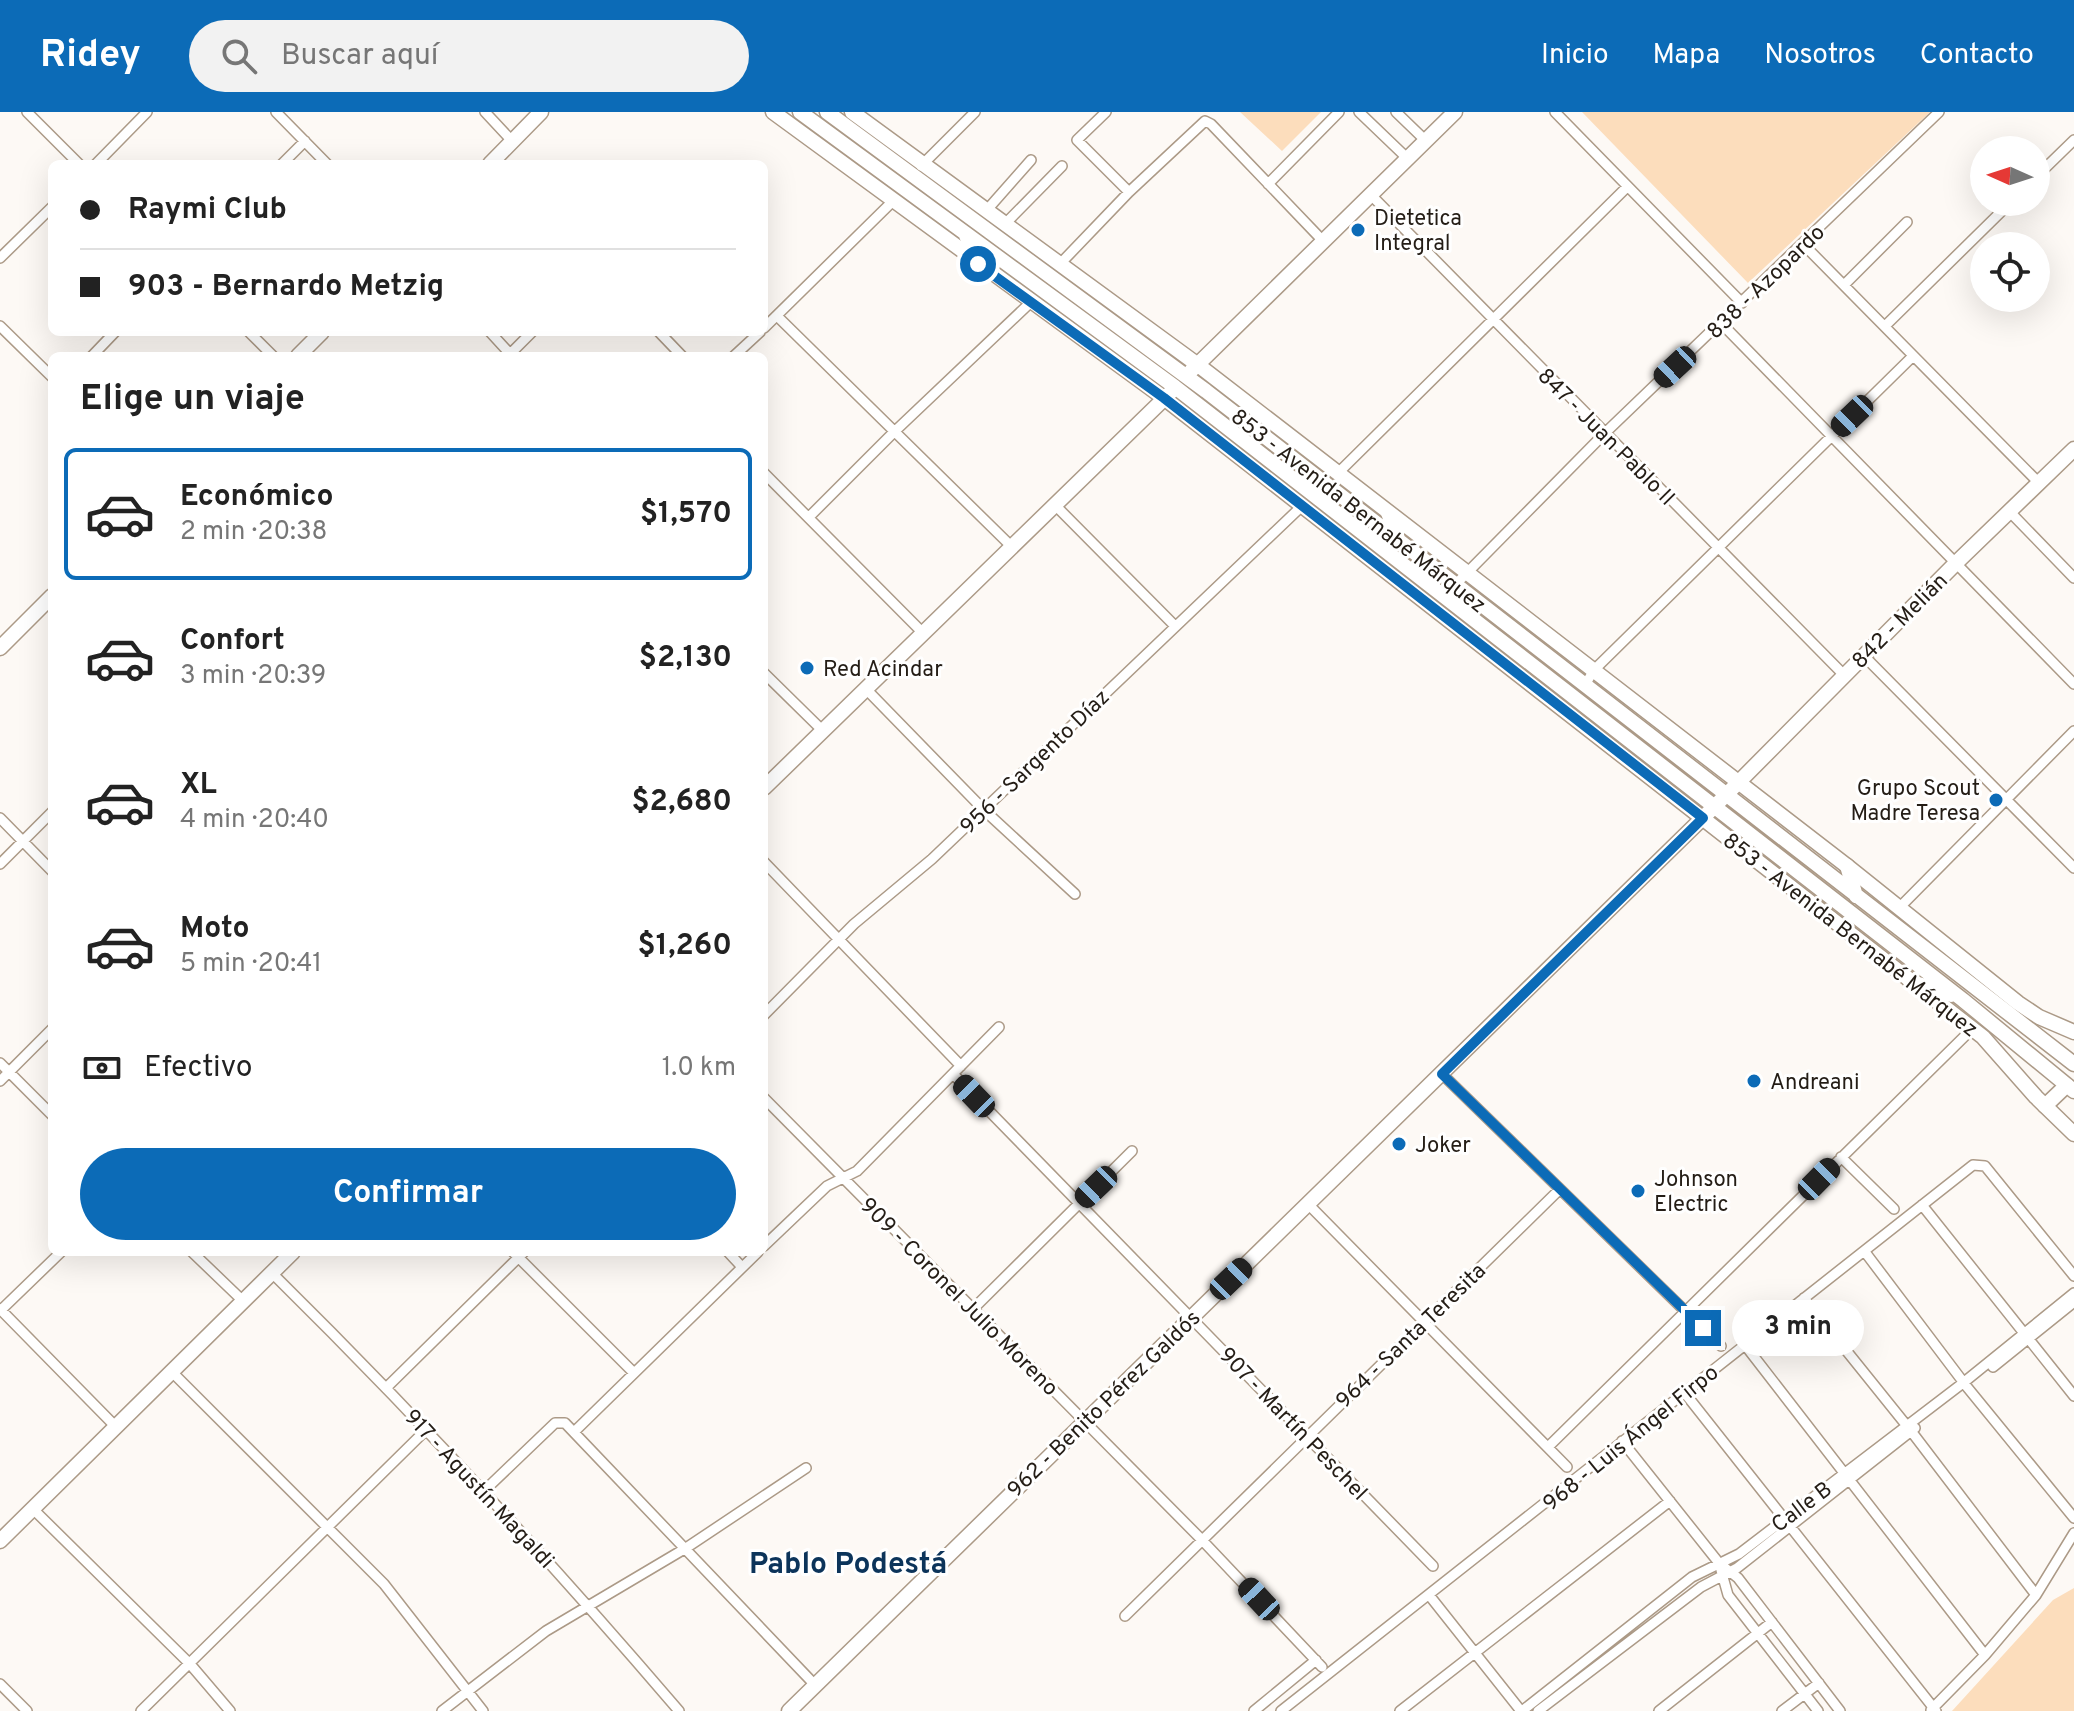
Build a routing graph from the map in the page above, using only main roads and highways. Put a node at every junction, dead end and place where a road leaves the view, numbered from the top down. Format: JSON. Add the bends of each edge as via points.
{"nodes":[{"id":1,"x":541,"y":112,"type":"edge"},
{"id":2,"x":773,"y":112,"type":"edge"},
{"id":3,"x":800,"y":112,"type":"edge"},
{"id":4,"x":827,"y":112,"type":"edge"},
{"id":5,"x":852,"y":112,"type":"edge"},
{"id":6,"x":1455,"y":112,"type":"edge"},
{"id":7,"x":498,"y":160,"type":"edge"},
{"id":8,"x":965,"y":233,"type":"junction"},
{"id":9,"x":978,"y":264,"type":"junction"},
{"id":10,"x":318,"y":336,"type":"edge"},
{"id":11,"x":302,"y":352,"type":"edge"},
{"id":12,"x":1198,"y":365,"type":"junction"},
{"id":13,"x":1175,"y":387,"type":"junction"},
{"id":14,"x":2074,"y":449,"type":"edge"},
{"id":15,"x":1388,"y":513,"type":"junction"},
{"id":16,"x":1399,"y":541,"type":"junction"},
{"id":17,"x":48,"y":600,"type":"edge"},
{"id":18,"x":0,"y":648,"type":"edge"},
{"id":19,"x":768,"y":784,"type":"edge"},
{"id":20,"x":1732,"y":788,"type":"junction"},
{"id":21,"x":1715,"y":806,"type":"junction"},
{"id":22,"x":1703,"y":818,"type":"junction"},
{"id":23,"x":1847,"y":866,"type":"junction"},
{"id":24,"x":1856,"y":896,"type":"junction"},
{"id":25,"x":1910,"y":981,"type":"junction"},
{"id":26,"x":1963,"y":1000,"type":"junction"},
{"id":27,"x":2074,"y":1032,"type":"edge"},
{"id":28,"x":2074,"y":1064,"type":"edge"},
{"id":29,"x":2070,"y":1088,"type":"edge"},
{"id":30,"x":2045,"y":1106,"type":"junction"},
{"id":31,"x":2074,"y":1134,"type":"edge"},
{"id":32,"x":289,"y":1256,"type":"edge"},
{"id":33,"x":0,"y":1541,"type":"edge"},
{"id":34,"x":789,"y":1711,"type":"edge"}],
"edges":[{"from":1,"to":7,"type":"main road"},
{"from":2,"to":9,"type":"main road","name":"853 - Avenida Bernabé Márquez"},
{"from":3,"to":8,"type":"main road","name":"853 - Avenida Bernabé Márquez"},
{"from":4,"to":13,"type":"main road","name":"853 - Avenida Bernabé Márquez"},
{"from":5,"to":12,"type":"main road","name":"853 - Avenida Bernabé Márquez"},
{"from":6,"to":12,"type":"main road"},
{"from":8,"to":9,"type":"main road"},
{"from":8,"to":13,"type":"main road","name":"853 - Avenida Bernabé Márquez"},
{"from":9,"to":13,"type":"main road","name":"853 - Avenida Bernabé Márquez","via":[[1031,302]]},
{"from":10,"to":11,"type":"main road"},
{"from":12,"to":13,"type":"main road"},
{"from":12,"to":15,"type":"main road","name":"853 - Avenida Bernabé Márquez"},
{"from":13,"to":16,"type":"main road","name":"853 - Avenida Bernabé Márquez","via":[[1326,485]]},
{"from":13,"to":19,"type":"main road"},
{"from":13,"to":21,"type":"main road","name":"853 - Avenida Bernabé Márquez"},
{"from":13,"to":22,"type":"main road","name":"853 - Avenida Bernabé Márquez","via":[[1303,505]]},
{"from":14,"to":20,"type":"main road","name":"842 - Melián"},
{"from":15,"to":16,"type":"main road"},
{"from":15,"to":20,"type":"main road","name":"853 - Avenida Bernabé Márquez","via":[[1594,670]]},
{"from":16,"to":20,"type":"main road","name":"853 - Avenida Bernabé Márquez","via":[[1585,685]]},
{"from":17,"to":18,"type":"main road"},
{"from":20,"to":21,"type":"main road","name":"962 - Benito Pérez Galdós"},
{"from":20,"to":23,"type":"main road","name":"853 - Avenida Bernabé Márquez"},
{"from":20,"to":24,"type":"main road","name":"853 - Avenida Bernabé Márquez"},
{"from":21,"to":22,"type":"main road","name":"962 - Benito Pérez Galdós"},
{"from":21,"to":26,"type":"main road","name":"853 - Avenida Bernabé Márquez"},
{"from":22,"to":25,"type":"main road","name":"853 - Avenida Bernabé Márquez"},
{"from":22,"to":34,"type":"main road","name":"962 - Benito Pérez Galdós"},
{"from":23,"to":24,"type":"main road"},
{"from":23,"to":27,"type":"main road","name":"853 - Avenida Bernabé Márquez","via":[[2030,1012]]},
{"from":24,"to":28,"type":"main road","name":"853 - Avenida Bernabé Márquez"},
{"from":25,"to":26,"type":"main road"},
{"from":25,"to":30,"type":"main road","name":"853 - Avenida Bernabé Márquez","via":[[1993,1046]]},
{"from":26,"to":29,"type":"main road","name":"853 - Avenida Bernabé Márquez"},
{"from":29,"to":30,"type":"main road"},
{"from":30,"to":31,"type":"main road","name":"853 - Avenida Bernabé Márquez"},
{"from":32,"to":33,"type":"main road"}]}
